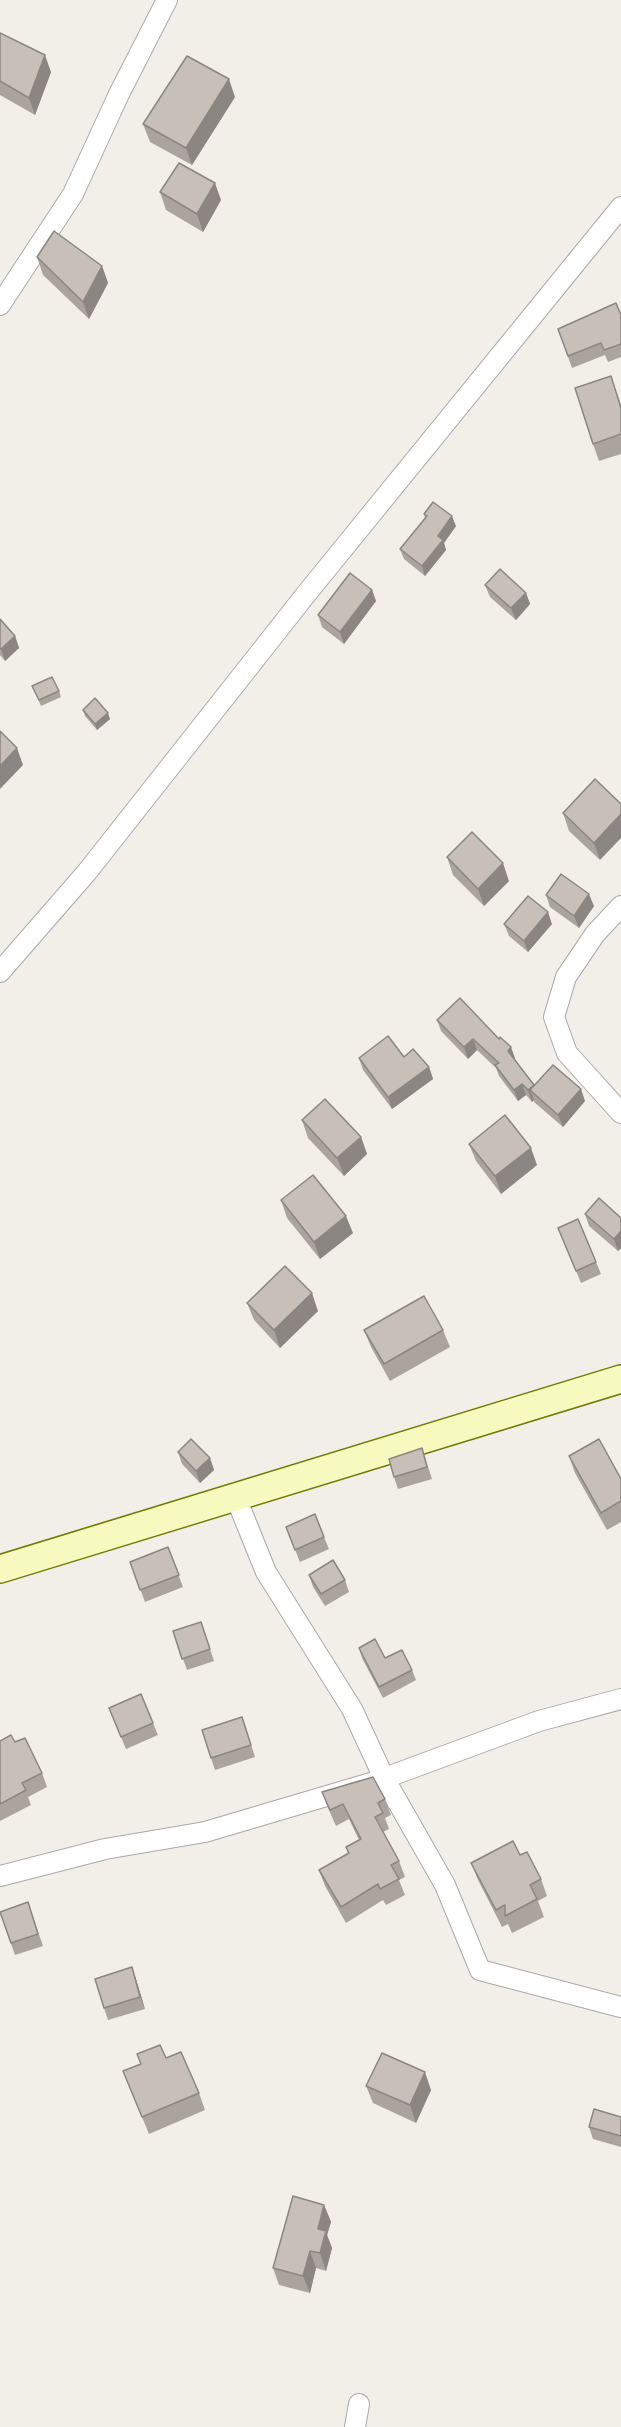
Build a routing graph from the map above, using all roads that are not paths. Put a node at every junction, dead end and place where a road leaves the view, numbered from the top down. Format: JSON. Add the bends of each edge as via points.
{"nodes":[{"id":1,"x":167,"y":0,"type":"edge"},
{"id":2,"x":621,"y":207,"type":"edge"},
{"id":3,"x":0,"y":305,"type":"edge"},
{"id":4,"x":621,"y":906,"type":"edge"},
{"id":5,"x":0,"y":972,"type":"edge"},
{"id":6,"x":621,"y":1113,"type":"edge"},
{"id":7,"x":621,"y":1379,"type":"edge"},
{"id":8,"x":236,"y":1498,"type":"junction"},
{"id":9,"x":0,"y":1569,"type":"edge"},
{"id":10,"x":621,"y":1699,"type":"edge"},
{"id":11,"x":384,"y":1778,"type":"junction"},
{"id":12,"x":0,"y":1876,"type":"edge"},
{"id":13,"x":621,"y":2007,"type":"edge"},
{"id":14,"x":359,"y":2404,"type":"dead end"},
{"id":15,"x":355,"y":2427,"type":"edge"}],
"edges":[{"from":1,"to":3,"type":"street","via":[[118,94],[73,194]]},
{"from":2,"to":5,"type":"street","via":[[307,593],[87,872]]},
{"from":4,"to":6,"type":"street","via":[[595,934],[566,977],[554,1017],[567,1053]]},
{"from":7,"to":8,"type":"main road"},
{"from":8,"to":9,"type":"main road"},
{"from":8,"to":11,"type":"street","via":[[266,1572],[352,1709]]},
{"from":10,"to":11,"type":"street","via":[[538,1721]]},
{"from":11,"to":12,"type":"street","via":[[206,1832],[105,1849]]},
{"from":11,"to":13,"type":"street","via":[[445,1885],[480,1970]]},
{"from":14,"to":15,"type":"street"}]}
